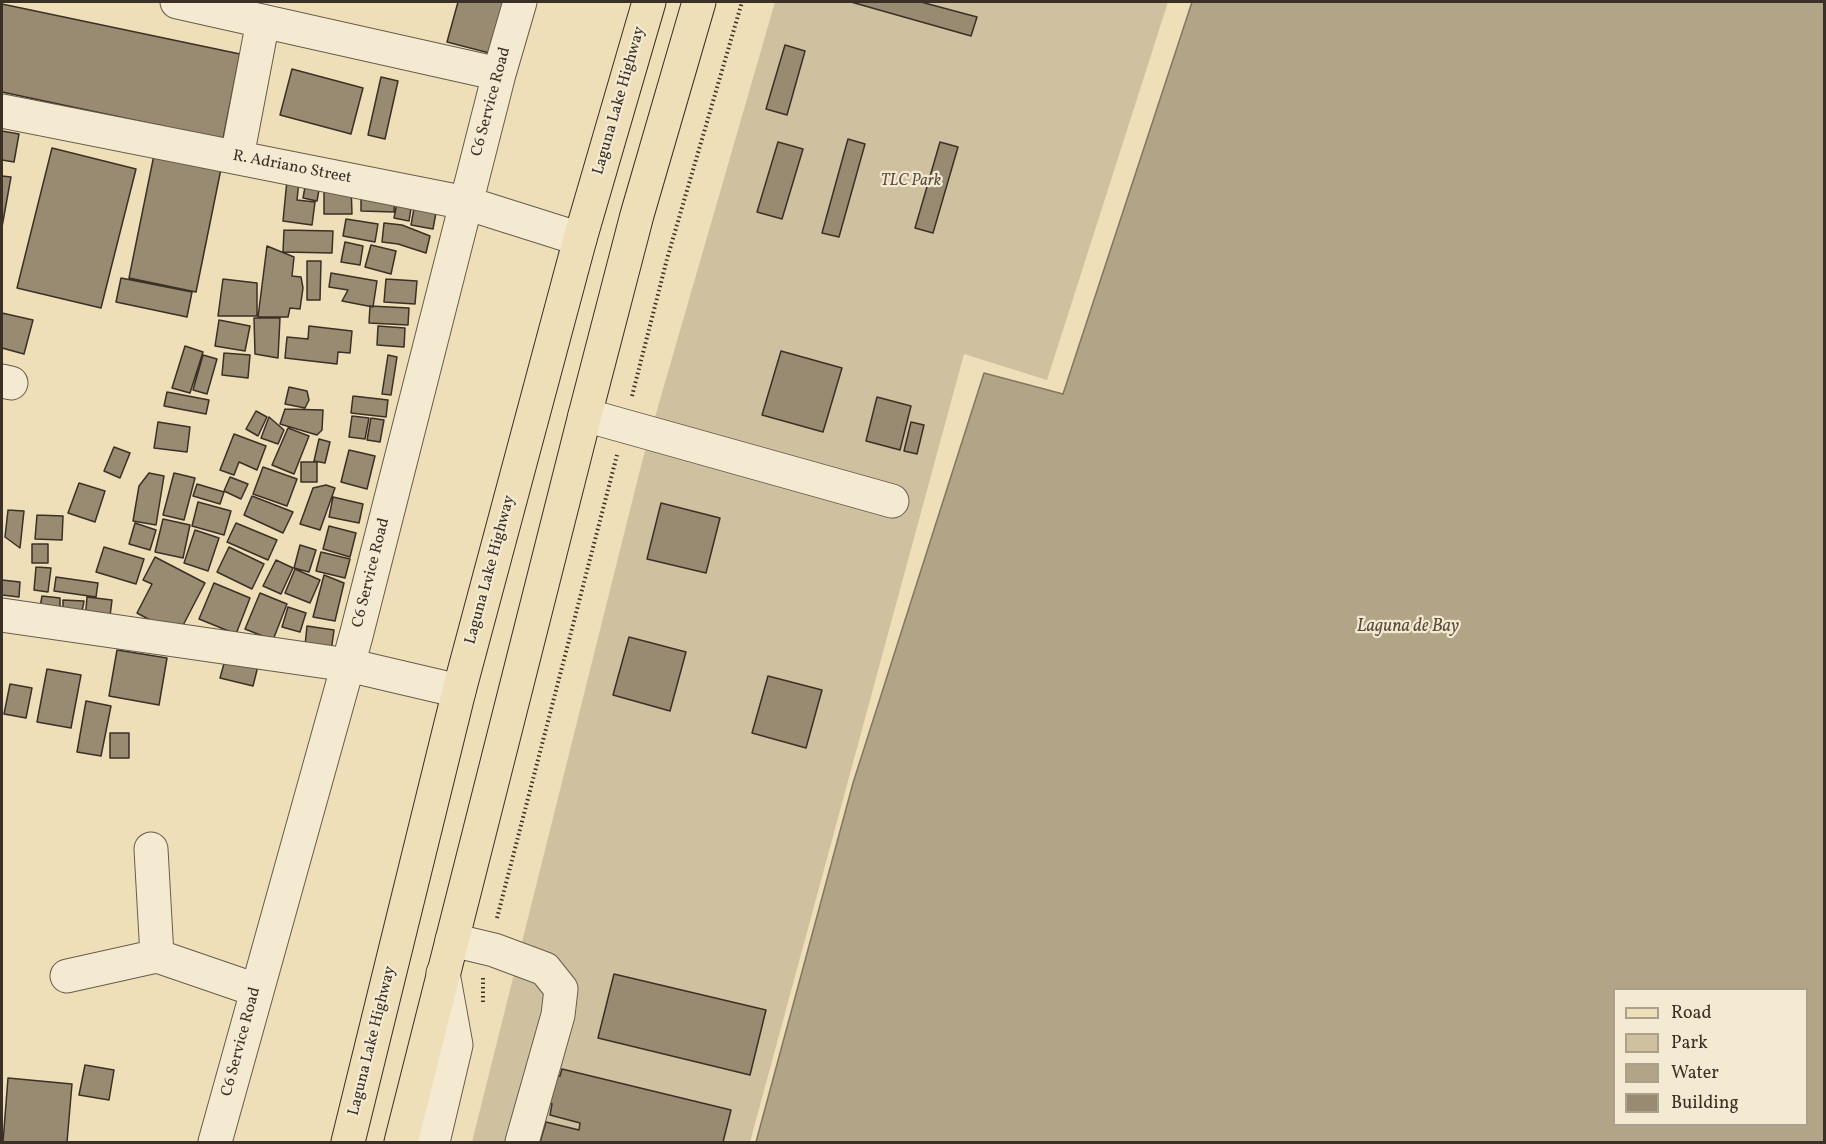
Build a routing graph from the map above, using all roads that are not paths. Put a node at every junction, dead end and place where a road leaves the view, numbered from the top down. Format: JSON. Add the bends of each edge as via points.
{"nodes":[{"id":1,"x":177,"y":2,"type":"edge"},
{"id":2,"x":520,"y":2,"type":"edge"},
{"id":3,"x":649,"y":2,"type":"edge"},
{"id":4,"x":699,"y":2,"type":"edge"},
{"id":5,"x":254,"y":13,"type":"edge"},
{"id":6,"x":499,"y":74,"type":"junction"},
{"id":7,"x":2,"y":111,"type":"edge"},
{"id":8,"x":237,"y":157,"type":"junction"},
{"id":9,"x":476,"y":206,"type":"junction"},
{"id":10,"x":565,"y":234,"type":"junction"},
{"id":11,"x":585,"y":415,"type":"junction"},
{"id":12,"x":892,"y":501,"type":"dead end"},
{"id":13,"x":2,"y":615,"type":"edge"},
{"id":14,"x":360,"y":658,"type":"junction"},
{"id":15,"x":459,"y":691,"type":"junction"},
{"id":16,"x":151,"y":849,"type":"dead end"},
{"id":17,"x":452,"y":940,"type":"junction"},
{"id":18,"x":157,"y":956,"type":"junction"},
{"id":19,"x":443,"y":973,"type":"junction"},
{"id":20,"x":67,"y":976,"type":"dead end"},
{"id":21,"x":256,"y":990,"type":"junction"},
{"id":22,"x":215,"y":1143,"type":"edge"},
{"id":23,"x":348,"y":1143,"type":"edge"},
{"id":24,"x":401,"y":1143,"type":"edge"},
{"id":25,"x":433,"y":1143,"type":"edge"},
{"id":26,"x":522,"y":1143,"type":"edge"}],
"edges":[{"from":1,"to":5,"type":"street"},
{"from":2,"to":6,"type":"street","name":"C6 Service Road"},
{"from":3,"to":10,"type":"main road","name":"Laguna Lake Highway"},
{"from":4,"to":11,"type":"main road","via":[[637,215]]},
{"from":5,"to":6,"type":"street"},
{"from":5,"to":8,"type":"street"},
{"from":6,"to":9,"type":"street","name":"C6 Service Road"},
{"from":7,"to":8,"type":"street","name":"R. Adriano Street"},
{"from":8,"to":9,"type":"street","name":"R. Adriano Street"},
{"from":9,"to":10,"type":"street","name":"R. Adriano Street"},
{"from":9,"to":14,"type":"street","name":"C6 Service Road"},
{"from":10,"to":15,"type":"main road","name":"Laguna Lake Highway"},
{"from":11,"to":12,"type":"street"},
{"from":11,"to":17,"type":"main road"},
{"from":13,"to":14,"type":"street"},
{"from":14,"to":15,"type":"street","via":[[416,681]]},
{"from":14,"to":21,"type":"street","name":"C6 Service Road"},
{"from":15,"to":23,"type":"main road","name":"Laguna Lake Highway"},
{"from":16,"to":18,"type":"street"},
{"from":17,"to":19,"type":"main road"},
{"from":17,"to":26,"type":"street","via":[[545,969],[561,989],[558,1015]]},
{"from":18,"to":20,"type":"street"},
{"from":18,"to":21,"type":"street"},
{"from":19,"to":24,"type":"main road"},
{"from":19,"to":25,"type":"street","via":[[456,1045]]},
{"from":21,"to":22,"type":"street","name":"C6 Service Road"}]}
